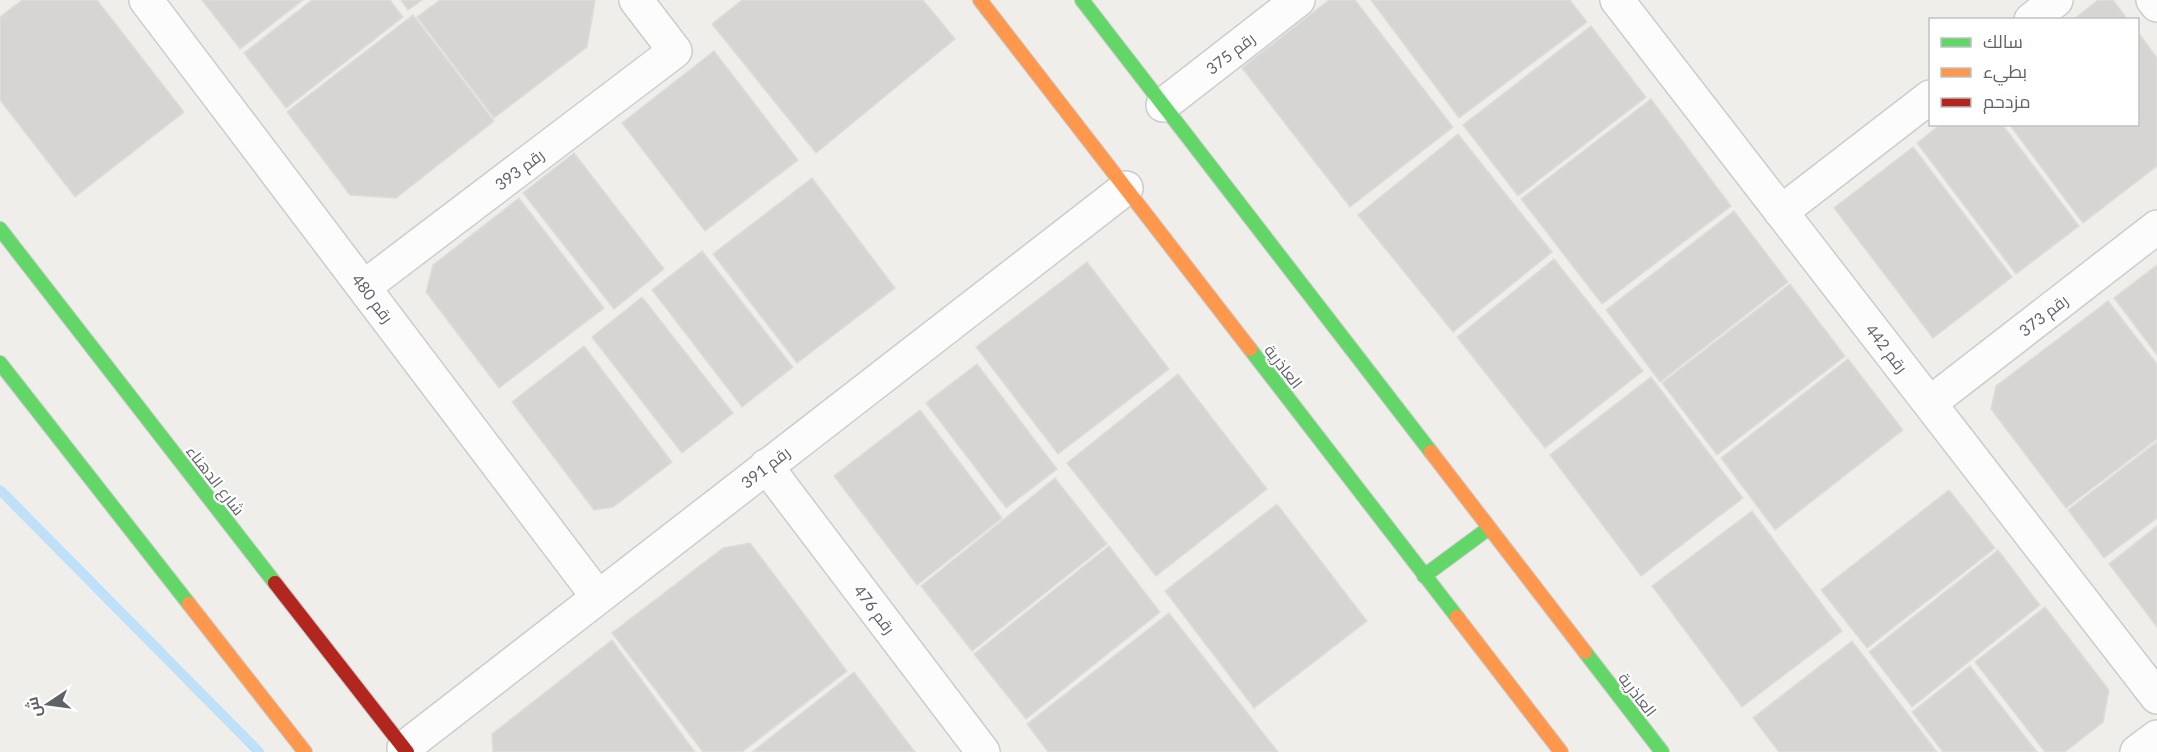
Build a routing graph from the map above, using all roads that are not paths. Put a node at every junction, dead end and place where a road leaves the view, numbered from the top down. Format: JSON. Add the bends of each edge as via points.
{"nodes":[{"id":1,"x":146,"y":0,"type":"edge"},
{"id":2,"x":636,"y":0,"type":"edge"},
{"id":3,"x":981,"y":0,"type":"edge"},
{"id":4,"x":1082,"y":0,"type":"edge"},
{"id":5,"x":1298,"y":0,"type":"edge"},
{"id":6,"x":1617,"y":0,"type":"edge"},
{"id":7,"x":2056,"y":0,"type":"edge"},
{"id":8,"x":2153,"y":0,"type":"edge"},
{"id":9,"x":2157,"y":5,"type":"edge"},
{"id":10,"x":2034,"y":18,"type":"edge"},
{"id":11,"x":1929,"y":98,"type":"edge"},
{"id":12,"x":1163,"y":105,"type":"junction"},
{"id":13,"x":1126,"y":188,"type":"junction"},
{"id":14,"x":1781,"y":212,"type":"junction"},
{"id":15,"x":2157,"y":227,"type":"edge"},
{"id":16,"x":0,"y":229,"type":"edge"},
{"id":17,"x":364,"y":287,"type":"junction"},
{"id":18,"x":0,"y":363,"type":"edge"},
{"id":19,"x":1930,"y":403,"type":"junction"},
{"id":20,"x":766,"y":466,"type":"junction"},
{"id":21,"x":1489,"y":528,"type":"junction"},
{"id":22,"x":1424,"y":576,"type":"junction"},
{"id":23,"x":598,"y":597,"type":"junction"},
{"id":24,"x":2157,"y":697,"type":"edge"},
{"id":25,"x":2157,"y":737,"type":"edge"},
{"id":26,"x":406,"y":750,"type":"edge"},
{"id":27,"x":305,"y":752,"type":"edge"},
{"id":28,"x":983,"y":752,"type":"edge"},
{"id":29,"x":1561,"y":752,"type":"edge"},
{"id":30,"x":1662,"y":752,"type":"edge"},
{"id":31,"x":2138,"y":752,"type":"edge"}],
"edges":[{"from":1,"to":17,"type":"street","name":"رقم 480"},
{"from":2,"to":17,"type":"street","name":"رقم 393","via":[[675,51]]},
{"from":3,"to":13,"type":"street","name":"العاذرية"},
{"from":4,"to":12,"type":"street","name":"العاذرية"},
{"from":5,"to":12,"type":"street","name":"رقم 375"},
{"from":6,"to":14,"type":"street","name":"رقم 442"},
{"from":7,"to":10,"type":"street"},
{"from":8,"to":9,"type":"street"},
{"from":11,"to":14,"type":"street"},
{"from":12,"to":21,"type":"street","name":"العاذرية"},
{"from":13,"to":20,"type":"street","name":"رقم 391"},
{"from":13,"to":22,"type":"street","name":"العاذرية"},
{"from":14,"to":19,"type":"street","name":"رقم 442"},
{"from":15,"to":19,"type":"street","name":"رقم 373"},
{"from":16,"to":26,"type":"street","name":"شارع الدهناء"},
{"from":17,"to":23,"type":"street","name":"رقم 480"},
{"from":18,"to":27,"type":"street"},
{"from":19,"to":24,"type":"street","name":"رقم 442"},
{"from":20,"to":23,"type":"street","name":"رقم 391"},
{"from":20,"to":28,"type":"street","name":"رقم 476"},
{"from":21,"to":22,"type":"street"},
{"from":21,"to":30,"type":"street","name":"العاذرية"},
{"from":22,"to":29,"type":"street","name":"العاذرية"},
{"from":23,"to":26,"type":"street","name":"رقم 391"},
{"from":25,"to":31,"type":"street"}]}
